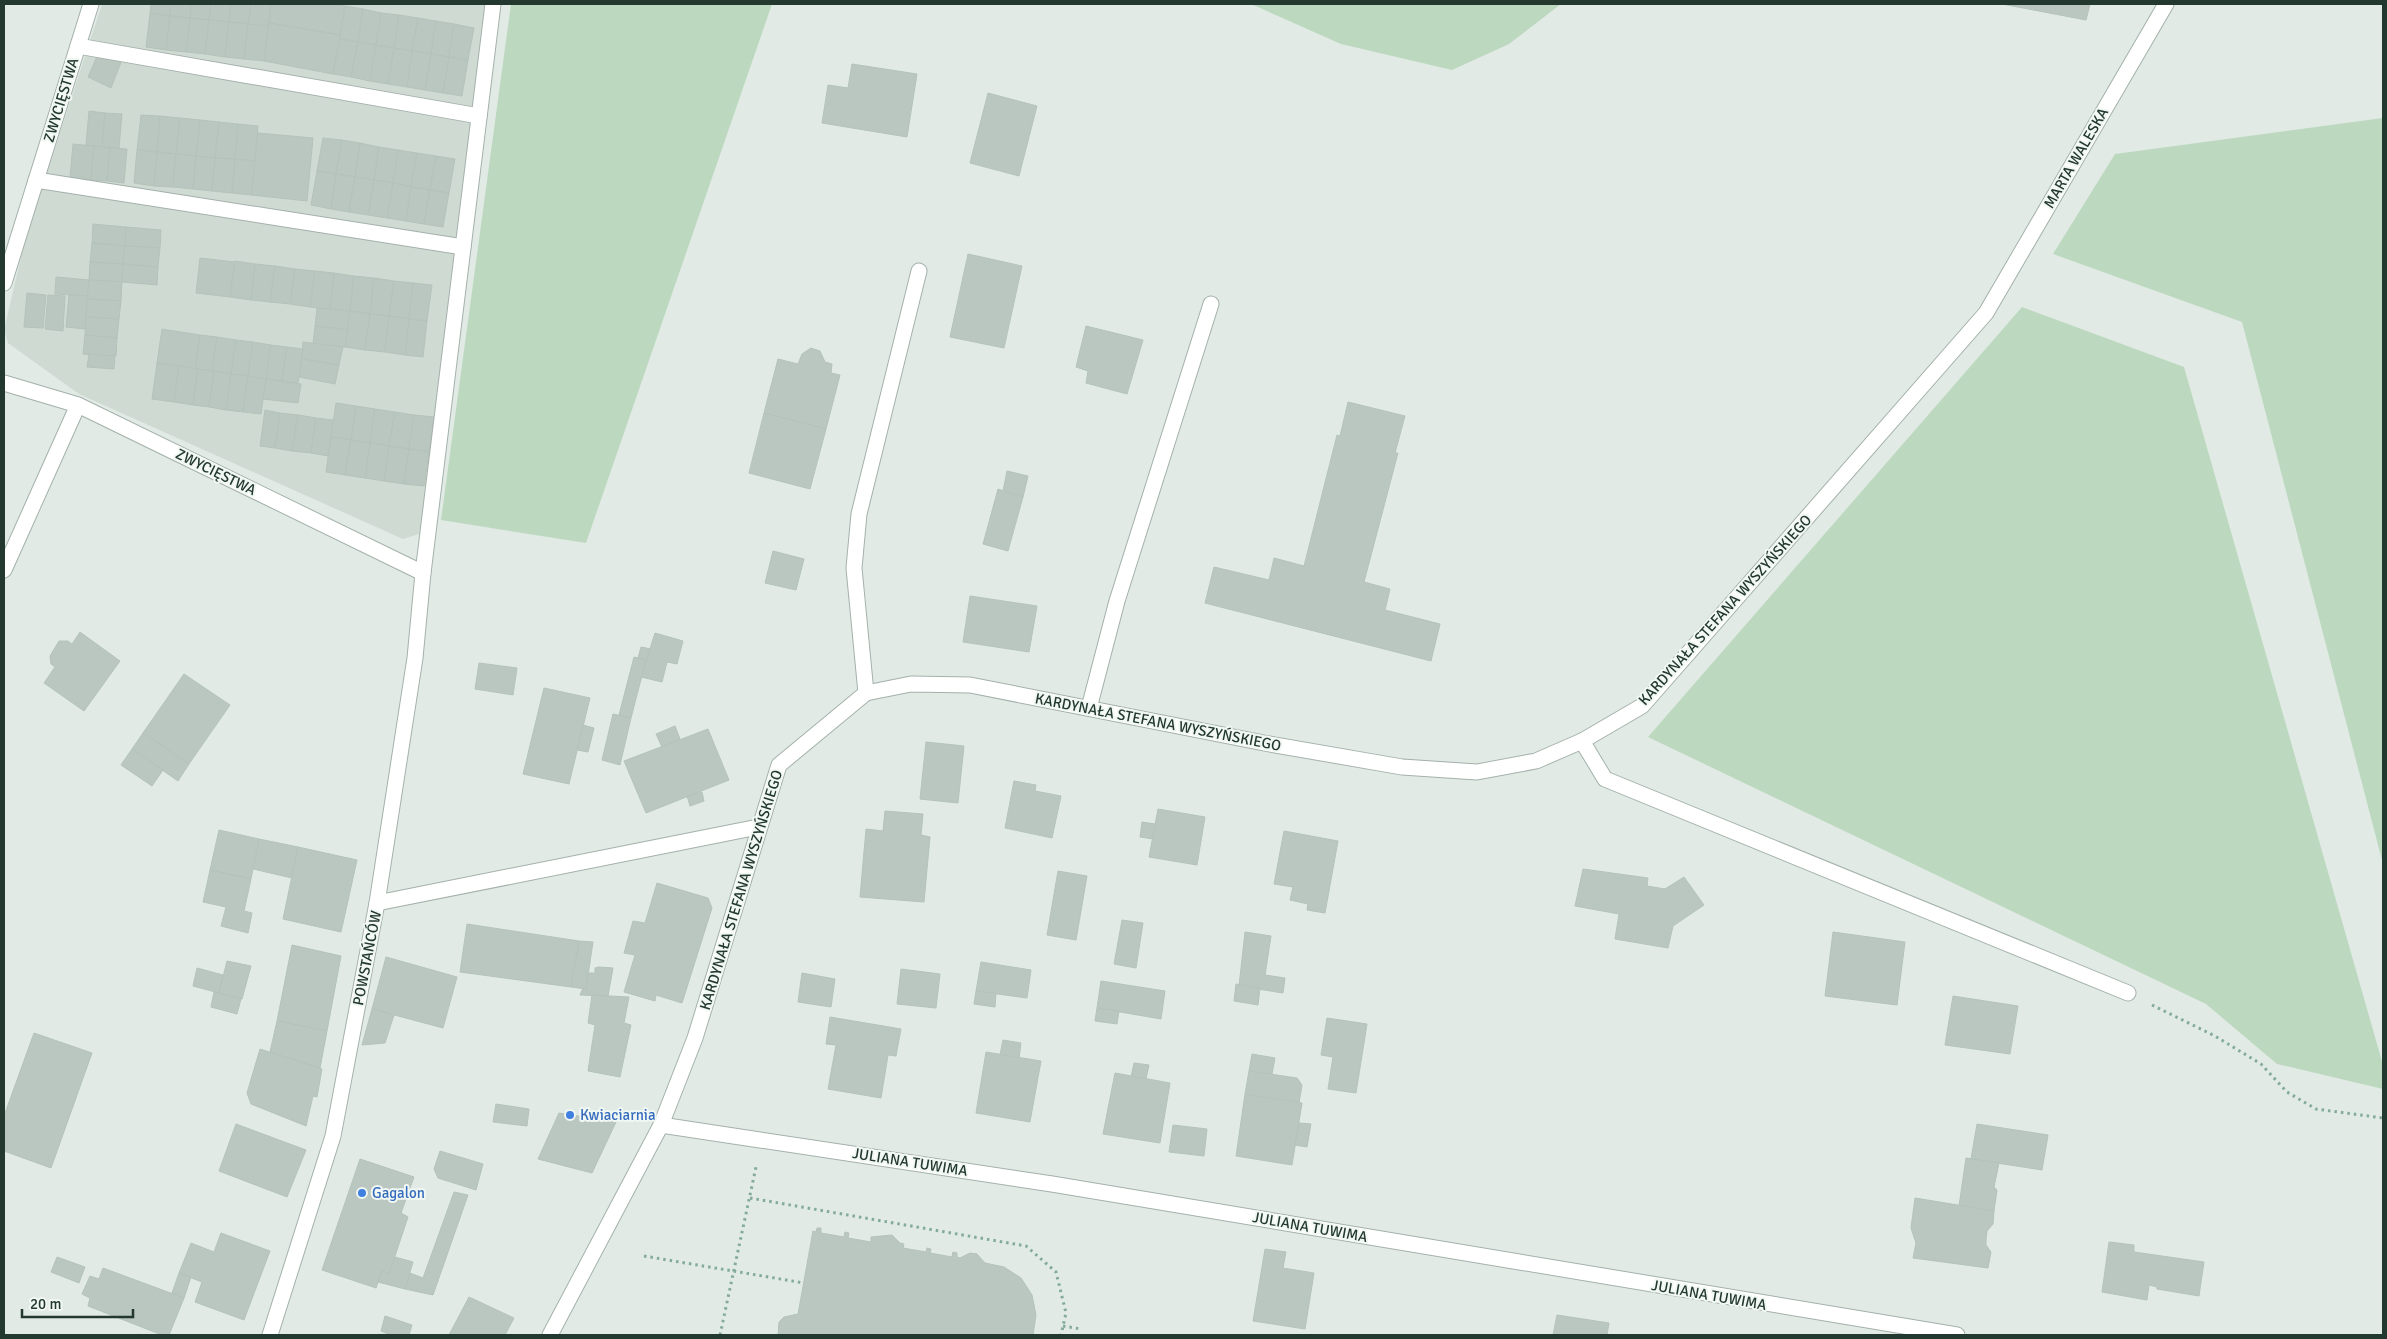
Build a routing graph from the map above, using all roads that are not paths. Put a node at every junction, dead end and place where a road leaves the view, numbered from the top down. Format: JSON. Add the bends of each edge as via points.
{"nodes":[{"id":1,"x":91,"y":4,"type":"edge"},
{"id":2,"x":493,"y":4,"type":"edge"},
{"id":3,"x":2166,"y":4,"type":"edge"},
{"id":4,"x":78,"y":46,"type":"junction"},
{"id":5,"x":479,"y":116,"type":"junction"},
{"id":6,"x":36,"y":180,"type":"junction"},
{"id":7,"x":463,"y":247,"type":"junction"},
{"id":8,"x":919,"y":270,"type":"dead end"},
{"id":9,"x":4,"y":283,"type":"edge"},
{"id":10,"x":1211,"y":304,"type":"dead end"},
{"id":11,"x":1986,"y":313,"type":"joint"},
{"id":12,"x":4,"y":383,"type":"edge"},
{"id":13,"x":78,"y":406,"type":"junction"},
{"id":14,"x":4,"y":570,"type":"edge"},
{"id":15,"x":423,"y":573,"type":"junction"},
{"id":16,"x":866,"y":693,"type":"junction"},
{"id":17,"x":1089,"y":708,"type":"junction"},
{"id":18,"x":1582,"y":741,"type":"junction"},
{"id":19,"x":758,"y":828,"type":"junction"},
{"id":20,"x":377,"y":903,"type":"junction"},
{"id":21,"x":2128,"y":993,"type":"road end"},
{"id":22,"x":661,"y":1125,"type":"junction"},
{"id":23,"x":270,"y":1335,"type":"edge"},
{"id":24,"x":550,"y":1335,"type":"edge"},
{"id":25,"x":1958,"y":1335,"type":"edge"}],
"edges":[{"from":1,"to":4,"type":"street","name":"ZWYCIĘSTWA"},
{"from":2,"to":5,"type":"street","name":"POWSTAŃCÓW"},
{"from":3,"to":11,"type":"street","name":"MARTA WALESKA"},
{"from":4,"to":5,"type":"street"},
{"from":4,"to":6,"type":"street","name":"ZWYCIĘSTWA"},
{"from":5,"to":7,"type":"street","name":"POWSTAŃCÓW"},
{"from":6,"to":7,"type":"street"},
{"from":6,"to":9,"type":"street","name":"ZWYCIĘSTWA"},
{"from":7,"to":15,"type":"street","name":"POWSTAŃCÓW"},
{"from":8,"to":16,"type":"street","via":[[859,514],[854,568]]},
{"from":10,"to":17,"type":"street","via":[[1117,600]]},
{"from":11,"to":18,"type":"street","name":"KARDYNAŁA STEFANA WYSZYŃSKIEGO","via":[[1642,706]]},
{"from":12,"to":13,"type":"street","name":"ZWYCIĘSTWA"},
{"from":13,"to":14,"type":"street"},
{"from":13,"to":15,"type":"street","name":"ZWYCIĘSTWA"},
{"from":15,"to":20,"type":"street","name":"POWSTAŃCÓW","via":[[415,658]]},
{"from":16,"to":17,"type":"street","name":"KARDYNAŁA STEFANA WYSZYŃSKIEGO","via":[[911,684],[970,685]]},
{"from":16,"to":19,"type":"street","name":"KARDYNAŁA STEFANA WYSZYŃSKIEGO","via":[[778,765]]},
{"from":17,"to":18,"type":"street","name":"KARDYNAŁA STEFANA WYSZYŃSKIEGO","via":[[1402,767],[1477,772],[1536,761]]},
{"from":18,"to":21,"type":"street","via":[[1605,779]]},
{"from":19,"to":20,"type":"street"},
{"from":19,"to":22,"type":"street","name":"KARDYNAŁA STEFANA WYSZYŃSKIEGO","via":[[695,1038]]},
{"from":20,"to":23,"type":"street","name":"POWSTAŃCÓW","via":[[333,1136]]},
{"from":22,"to":24,"type":"street","name":"KARDYNAŁA STEFANA WYSZYŃSKIEGO"},
{"from":22,"to":25,"type":"street","name":"JULIANA TUWIMA","via":[[1052,1184]]}]}
